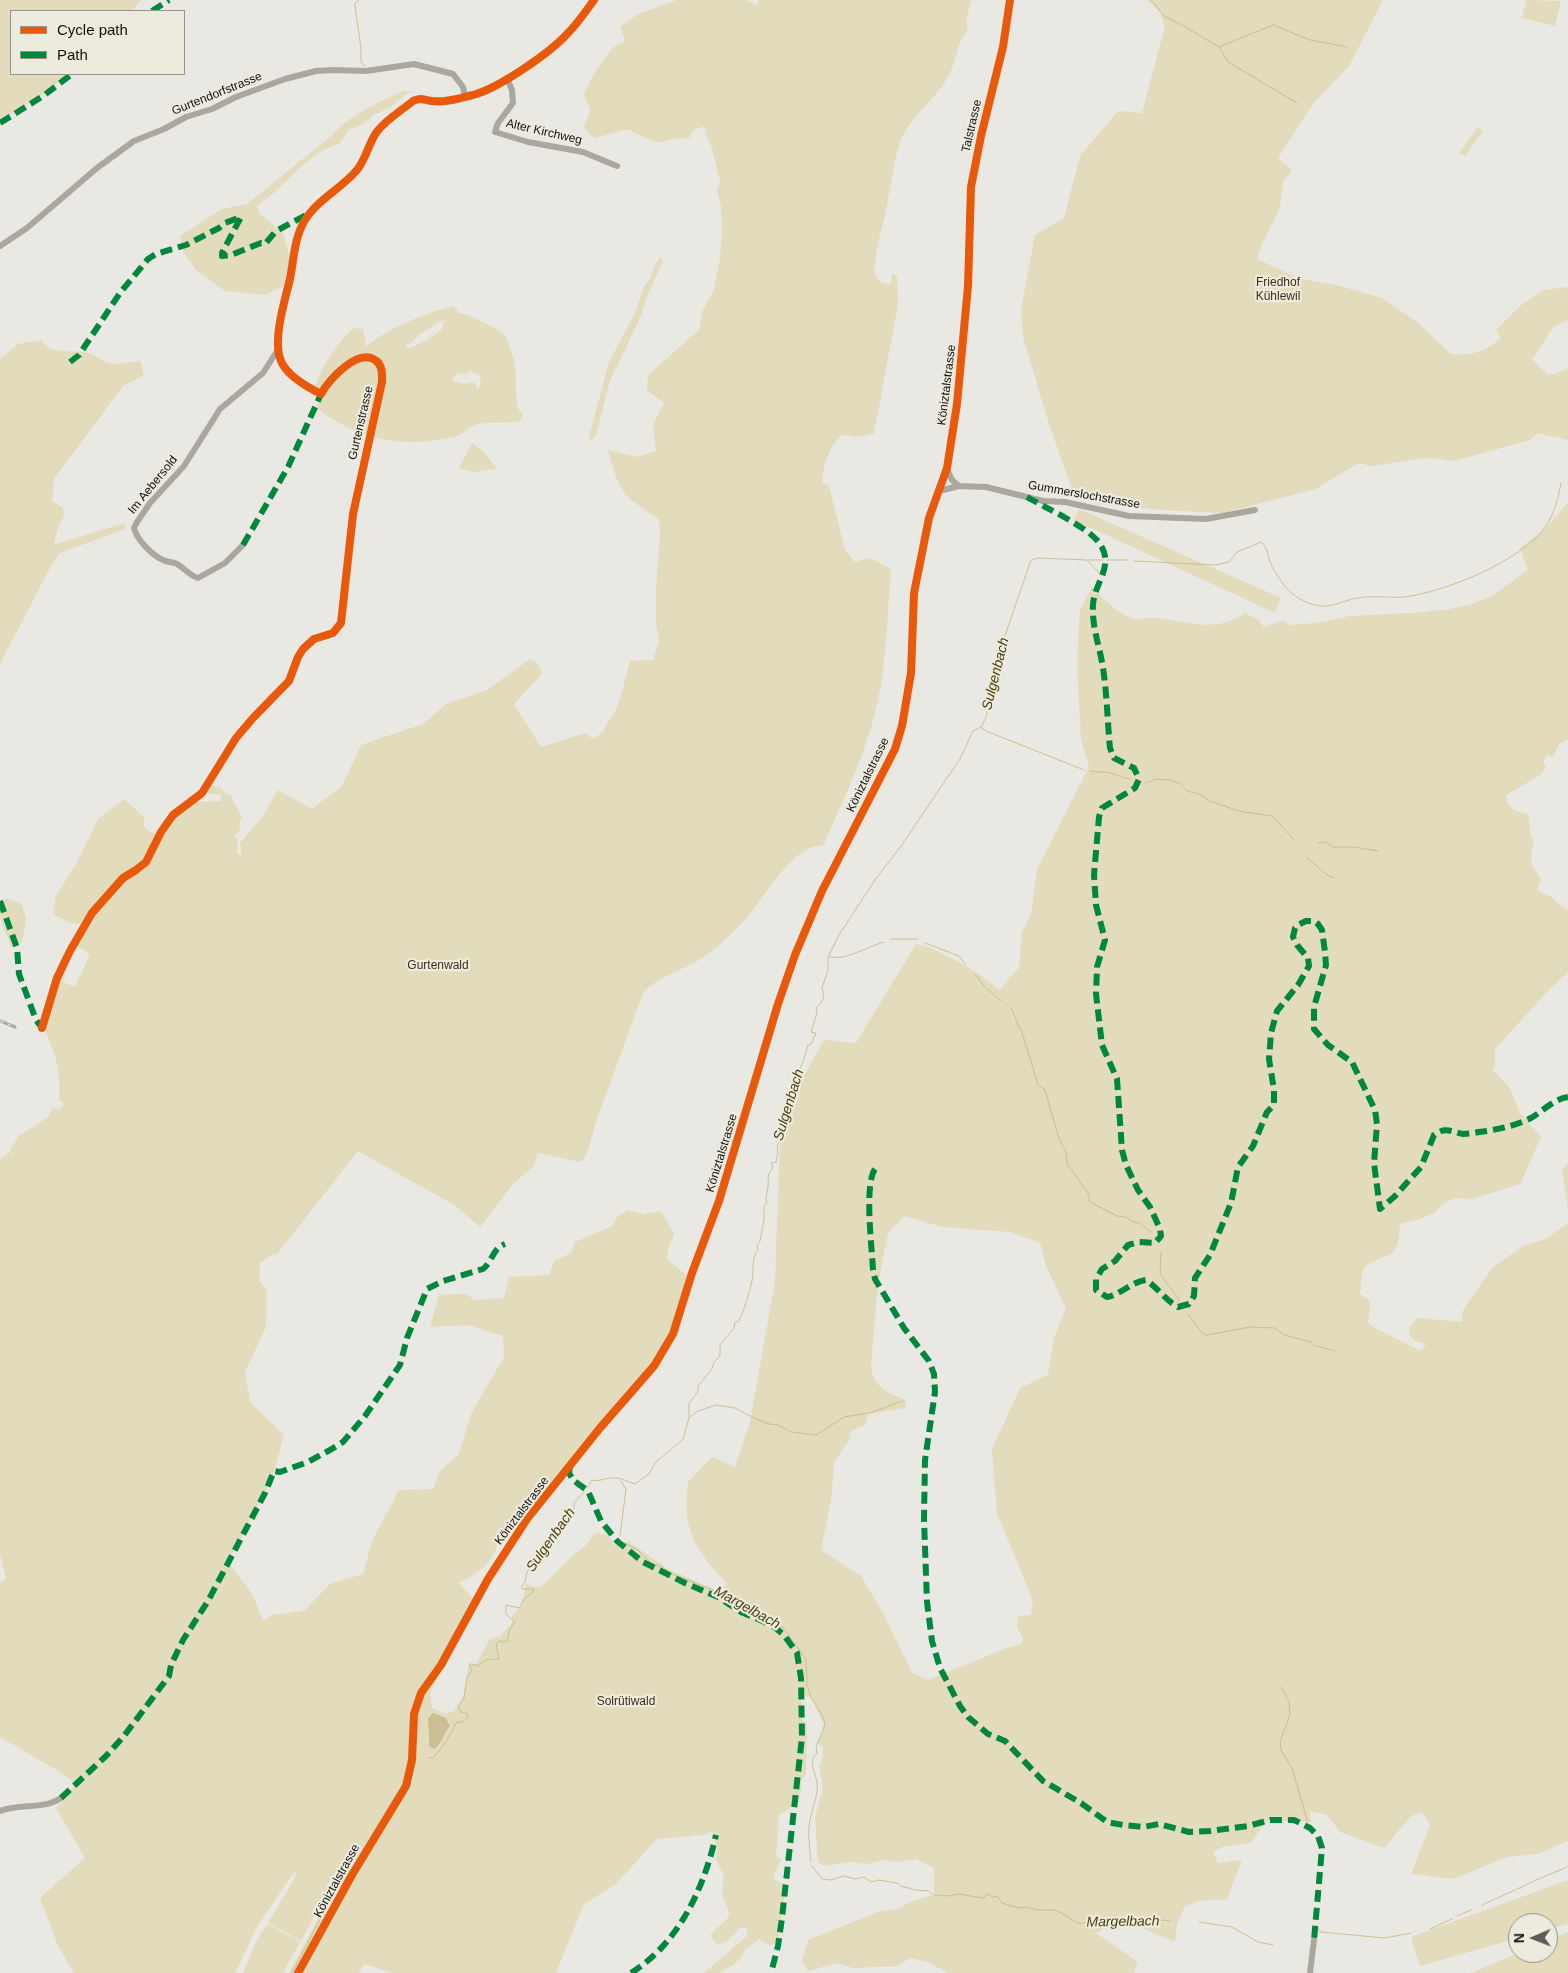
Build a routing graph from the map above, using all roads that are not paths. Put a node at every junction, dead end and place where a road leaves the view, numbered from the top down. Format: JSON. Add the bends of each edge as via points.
{"nodes":[{"id":1,"x":594,"y":0,"type":"edge"},
{"id":2,"x":1010,"y":0,"type":"edge"},
{"id":3,"x":507,"y":78,"type":"junction"},
{"id":4,"x":465,"y":96,"type":"junction"},
{"id":5,"x":617,"y":166,"type":"dead end"},
{"id":6,"x":0,"y":246,"type":"edge"},
{"id":7,"x":969,"y":258,"type":"joint"},
{"id":8,"x":279,"y":348,"type":"junction"},
{"id":9,"x":947,"y":468,"type":"junction"},
{"id":10,"x":959,"y":486,"type":"junction"},
{"id":11,"x":940,"y":491,"type":"junction"},
{"id":12,"x":1255,"y":510,"type":"dead end"},
{"id":13,"x":243,"y":545,"type":"dead end"},
{"id":14,"x":42,"y":1028,"type":"dead end"},
{"id":15,"x":61,"y":1798,"type":"dead end"},
{"id":16,"x":0,"y":1811,"type":"edge"},
{"id":17,"x":1314,"y":1940,"type":"dead end"},
{"id":18,"x":298,"y":1973,"type":"edge"},
{"id":19,"x":1310,"y":1973,"type":"edge"}],
"edges":[{"from":1,"to":3,"type":"street","name":"Gurtenstrasse","via":[[556,45]]},
{"from":2,"to":7,"type":"street","name":"Talstrasse","via":[[974,169]]},
{"from":3,"to":4,"type":"street","name":"Gurtenstrasse","via":[[486,90]]},
{"from":3,"to":5,"type":"street","name":"Alter Kirchweg","via":[[512,88],[513,103],[495,132],[583,152]]},
{"from":4,"to":6,"type":"street","name":"Gurtendorfstrasse","via":[[463,87],[453,74],[414,64],[366,71],[333,70],[285,79],[134,141]]},
{"from":4,"to":8,"type":"street","name":"Gurtenstrasse","via":[[413,101],[381,127],[357,171],[307,217],[296,241],[281,311]]},
{"from":7,"to":9,"type":"street","name":"Köniztalstrasse","via":[[964,345]]},
{"from":8,"to":13,"type":"street","name":"Im Aebersold","via":[[263,373],[220,409],[184,466],[150,503],[134,528],[154,555],[198,578],[225,563]]},
{"from":8,"to":14,"type":"street","name":"Gurtenstrasse","via":[[284,366],[306,386],[321,394],[345,367],[359,358],[374,359],[382,372],[353,514],[341,623],[333,633],[314,639],[302,648],[289,681],[236,738],[202,793],[173,815],[146,862],[123,878],[92,913],[57,978]]},
{"from":9,"to":10,"type":"street"},
{"from":9,"to":11,"type":"street","name":"Köniztalstrasse"},
{"from":10,"to":11,"type":"street","name":"Gummerslochstrasse"},
{"from":10,"to":12,"type":"street","name":"Gummerslochstrasse","via":[[986,487],[1130,516],[1206,519]]},
{"from":11,"to":18,"type":"street","name":"Köniztalstrasse","via":[[929,518],[914,593],[911,673],[902,726],[883,773],[822,891],[795,955],[719,1201],[673,1334],[654,1366],[527,1520],[421,1693],[414,1714],[411,1766],[406,1786]]},
{"from":15,"to":16,"type":"street","via":[[47,1804]]},
{"from":17,"to":19,"type":"street"}]}
